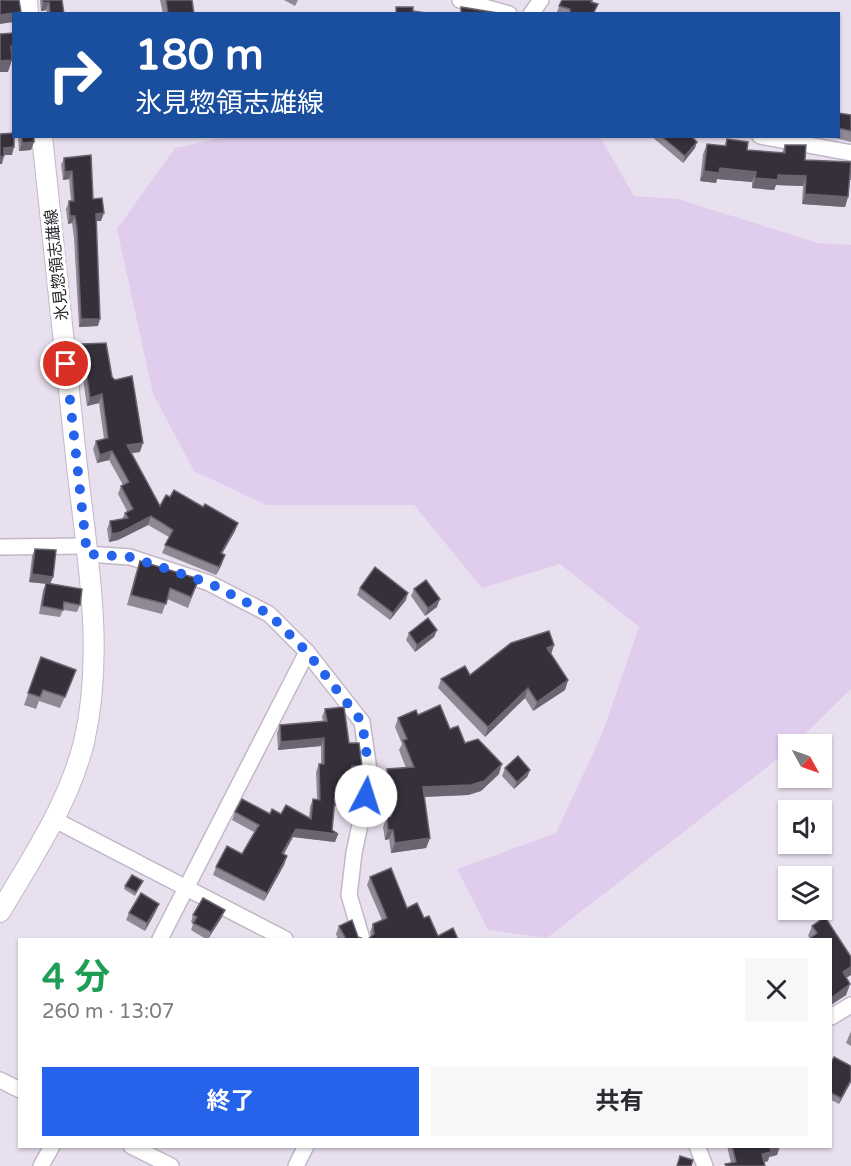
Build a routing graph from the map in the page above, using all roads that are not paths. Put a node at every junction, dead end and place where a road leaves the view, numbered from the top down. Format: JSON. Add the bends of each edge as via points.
{"nodes":[{"id":1,"x":460,"y":0,"type":"edge"},
{"id":2,"x":502,"y":12,"type":"edge"},
{"id":3,"x":42,"y":138,"type":"edge"},
{"id":4,"x":770,"y":138,"type":"edge"},
{"id":5,"x":851,"y":153,"type":"edge"},
{"id":6,"x":0,"y":547,"type":"edge"},
{"id":7,"x":87,"y":550,"type":"junction"},
{"id":8,"x":307,"y":652,"type":"junction"},
{"id":9,"x":55,"y":820,"type":"junction"},
{"id":10,"x":187,"y":888,"type":"junction"},
{"id":11,"x":0,"y":912,"type":"edge"},
{"id":12,"x":161,"y":938,"type":"edge"},
{"id":13,"x":283,"y":938,"type":"edge"},
{"id":14,"x":362,"y":938,"type":"edge"},
{"id":15,"x":851,"y":1005,"type":"edge"},
{"id":16,"x":832,"y":1016,"type":"edge"},
{"id":17,"x":0,"y":1080,"type":"edge"},
{"id":18,"x":18,"y":1089,"type":"edge"},
{"id":19,"x":51,"y":1148,"type":"edge"},
{"id":20,"x":135,"y":1148,"type":"edge"},
{"id":21,"x":305,"y":1148,"type":"edge"},
{"id":22,"x":696,"y":1148,"type":"edge"},
{"id":23,"x":41,"y":1166,"type":"edge"},
{"id":24,"x":171,"y":1166,"type":"edge"},
{"id":25,"x":296,"y":1166,"type":"edge"},
{"id":26,"x":705,"y":1166,"type":"edge"}],
"edges":[{"from":1,"to":2,"type":"street"},
{"from":3,"to":7,"type":"main road","name":"氷見惣領志雄線"},
{"from":4,"to":5,"type":"street"},
{"from":6,"to":7,"type":"street"},
{"from":7,"to":8,"type":"street","via":[[130,557],[209,583],[269,614]]},
{"from":7,"to":9,"type":"main road","name":"氷見惣領志雄線","via":[[94,639],[92,691],[84,743]]},
{"from":8,"to":10,"type":"street"},
{"from":8,"to":14,"type":"street","via":[[362,722],[370,777],[354,853],[350,895]]},
{"from":9,"to":10,"type":"street"},
{"from":9,"to":11,"type":"main road","name":"氷見惣領志雄線"},
{"from":10,"to":12,"type":"street"},
{"from":10,"to":13,"type":"street"},
{"from":15,"to":16,"type":"street"},
{"from":17,"to":18,"type":"street"},
{"from":19,"to":23,"type":"street"},
{"from":20,"to":24,"type":"street"},
{"from":21,"to":25,"type":"street"},
{"from":22,"to":26,"type":"street"}]}
